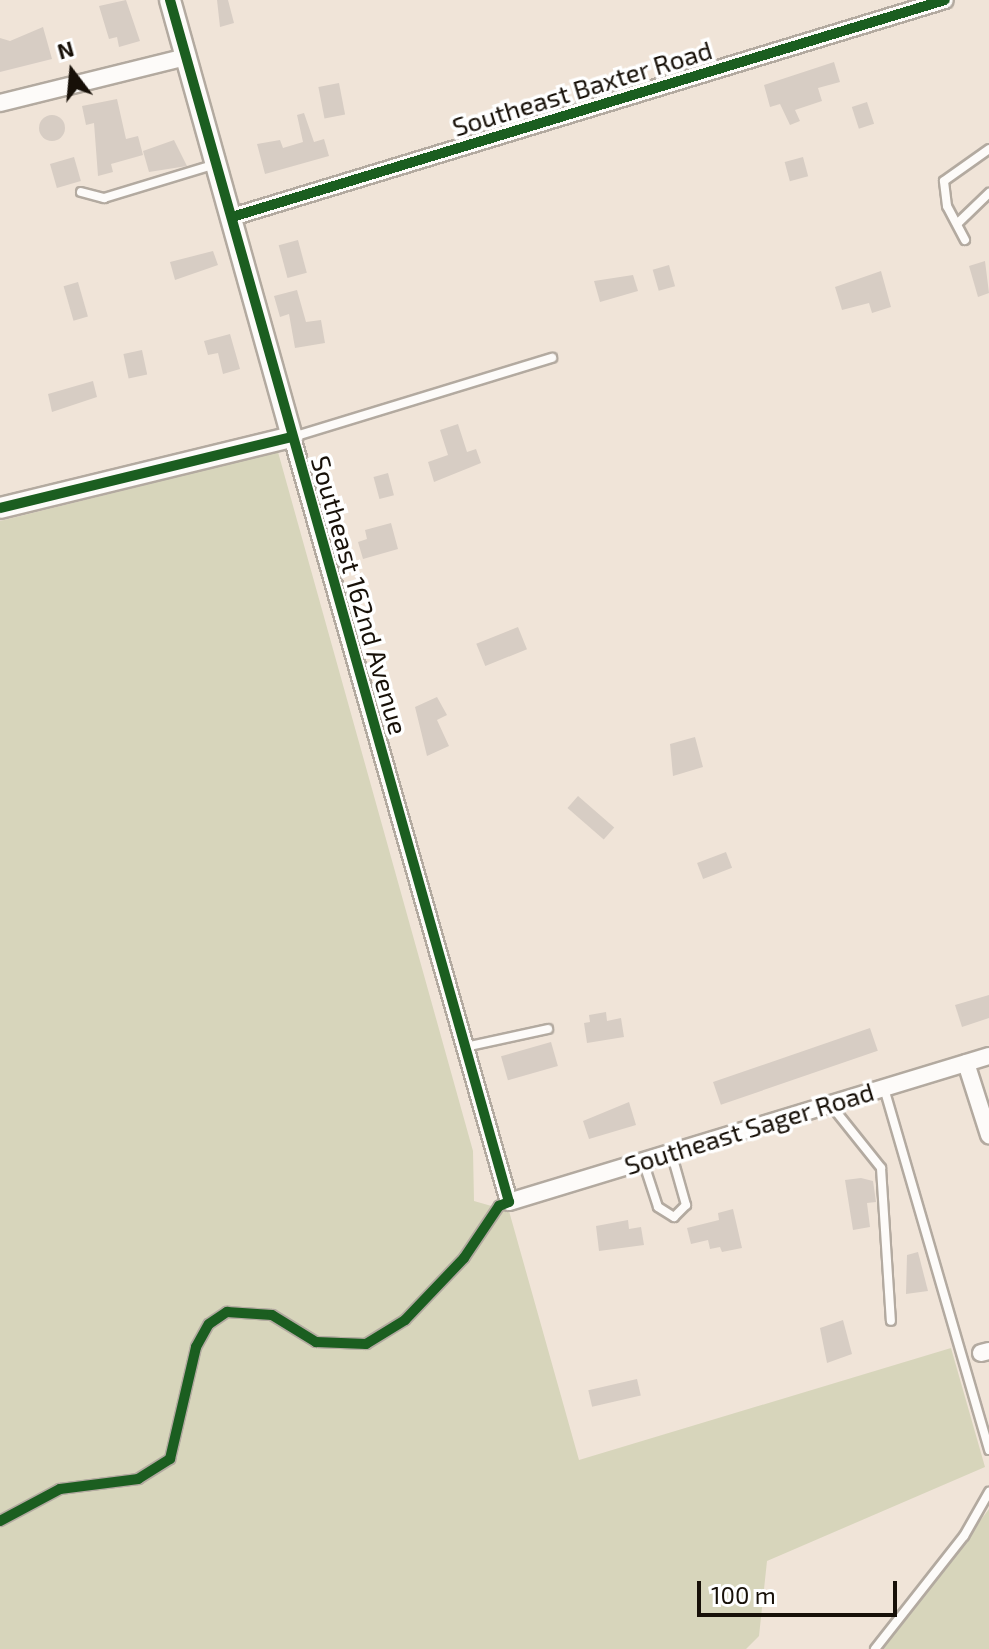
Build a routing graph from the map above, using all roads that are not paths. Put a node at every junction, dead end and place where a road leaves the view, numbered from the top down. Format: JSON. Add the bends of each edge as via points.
{"nodes":[{"id":1,"x":170,"y":0,"type":"edge"},
{"id":2,"x":945,"y":0,"type":"edge"},
{"id":3,"x":186,"y":57,"type":"junction"},
{"id":4,"x":0,"y":103,"type":"edge"},
{"id":5,"x":989,"y":149,"type":"edge"},
{"id":6,"x":216,"y":164,"type":"junction"},
{"id":7,"x":81,"y":192,"type":"dead end"},
{"id":8,"x":989,"y":193,"type":"edge"},
{"id":9,"x":232,"y":217,"type":"junction"},
{"id":10,"x":959,"y":222,"type":"junction"},
{"id":11,"x":965,"y":240,"type":"dead end"},
{"id":12,"x":552,"y":358,"type":"dead end"},
{"id":13,"x":292,"y":437,"type":"junction"},
{"id":14,"x":0,"y":508,"type":"edge"},
{"id":15,"x":548,"y":1029,"type":"dead end"},
{"id":16,"x":465,"y":1047,"type":"junction"},
{"id":17,"x":989,"y":1056,"type":"edge"},
{"id":18,"x":966,"y":1063,"type":"junction"},
{"id":19,"x":884,"y":1088,"type":"junction"},
{"id":20,"x":830,"y":1104,"type":"junction"},
{"id":21,"x":989,"y":1135,"type":"edge"},
{"id":22,"x":671,"y":1152,"type":"junction"},
{"id":23,"x":643,"y":1160,"type":"junction"},
{"id":24,"x":509,"y":1202,"type":"junction"},
{"id":25,"x":891,"y":1321,"type":"dead end"},
{"id":26,"x":989,"y":1450,"type":"edge"},
{"id":27,"x":989,"y":1492,"type":"edge"},
{"id":28,"x":0,"y":1521,"type":"edge"},
{"id":29,"x":875,"y":1649,"type":"edge"}],
"edges":[{"from":1,"to":3,"type":"street","name":"Southeast 162nd Avenue"},
{"from":2,"to":9,"type":"street","name":"Southeast Baxter Road"},
{"from":3,"to":4,"type":"street"},
{"from":3,"to":6,"type":"street","name":"Southeast 162nd Avenue"},
{"from":5,"to":10,"type":"lane","via":[[944,181],[947,206]]},
{"from":6,"to":7,"type":"lane","via":[[104,198]]},
{"from":6,"to":9,"type":"street","name":"Southeast 162nd Avenue"},
{"from":8,"to":10,"type":"lane"},
{"from":9,"to":13,"type":"street","name":"Southeast 162nd Avenue"},
{"from":10,"to":11,"type":"lane"},
{"from":12,"to":13,"type":"lane"},
{"from":13,"to":14,"type":"street"},
{"from":13,"to":16,"type":"street","name":"Southeast 162nd Avenue"},
{"from":15,"to":16,"type":"lane"},
{"from":16,"to":24,"type":"street","name":"Southeast 162nd Avenue"},
{"from":17,"to":18,"type":"street","name":"Southeast Sager Road"},
{"from":18,"to":19,"type":"street","name":"Southeast Sager Road"},
{"from":18,"to":21,"type":"street"},
{"from":19,"to":20,"type":"street","name":"Southeast Sager Road"},
{"from":19,"to":26,"type":"lane"},
{"from":20,"to":22,"type":"street","name":"Southeast Sager Road"},
{"from":20,"to":25,"type":"lane","via":[[881,1168]]},
{"from":22,"to":23,"type":"street","name":"Southeast Sager Road"},
{"from":22,"to":23,"type":"lane","via":[[686,1205],[674,1217],[658,1207]]},
{"from":23,"to":24,"type":"street","name":"Southeast Sager Road"},
{"from":24,"to":28,"type":"lane","via":[[499,1206],[464,1258],[405,1320],[366,1344],[316,1342],[272,1315],[227,1312],[209,1324],[196,1347],[170,1459],[138,1479],[60,1489]]},
{"from":27,"to":29,"type":"lane","via":[[964,1536]]}]}
